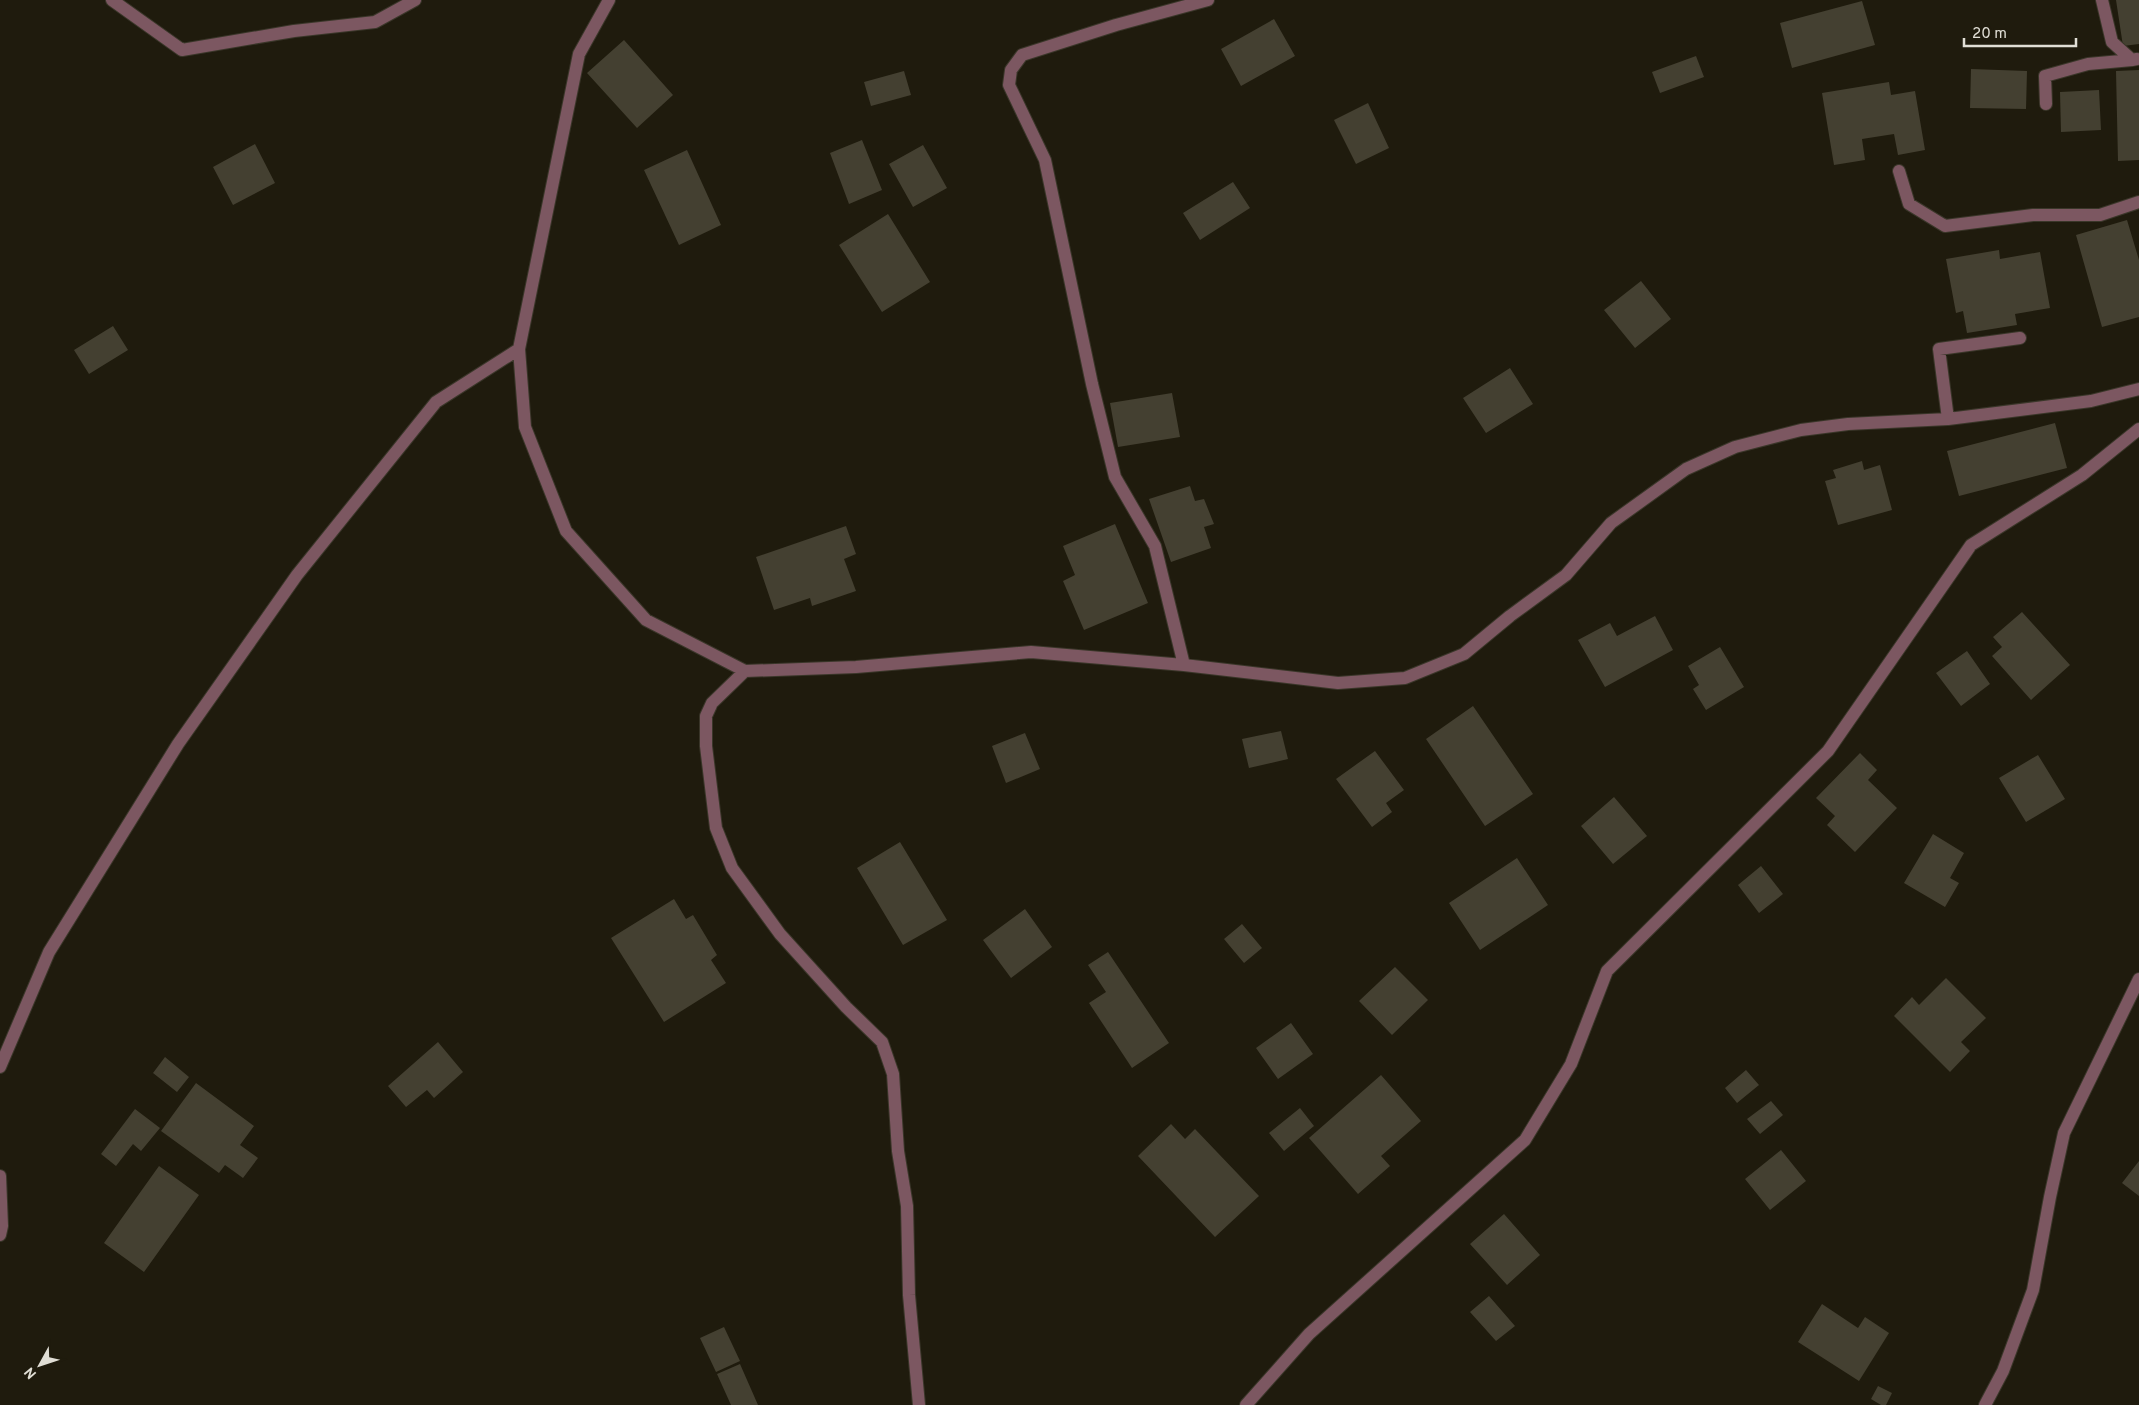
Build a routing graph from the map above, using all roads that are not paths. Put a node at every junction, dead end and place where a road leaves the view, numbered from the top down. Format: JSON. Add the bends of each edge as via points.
{"nodes":[{"id":1,"x":112,"y":0,"type":"edge"},
{"id":2,"x":415,"y":0,"type":"edge"},
{"id":3,"x":609,"y":0,"type":"edge"},
{"id":4,"x":1208,"y":0,"type":"edge"},
{"id":5,"x":2102,"y":0,"type":"edge"},
{"id":6,"x":2135,"y":59,"type":"edge"},
{"id":7,"x":2046,"y":104,"type":"dead end"},
{"id":8,"x":1899,"y":171,"type":"dead end"},
{"id":9,"x":2139,"y":202,"type":"edge"},
{"id":10,"x":2020,"y":338,"type":"dead end"},
{"id":11,"x":519,"y":349,"type":"junction"},
{"id":12,"x":2139,"y":389,"type":"edge"},
{"id":13,"x":1948,"y":419,"type":"junction"},
{"id":14,"x":2139,"y":429,"type":"edge"},
{"id":15,"x":1184,"y":665,"type":"junction"},
{"id":16,"x":745,"y":672,"type":"junction"},
{"id":17,"x":2139,"y":979,"type":"edge"},
{"id":18,"x":0,"y":1067,"type":"edge"},
{"id":19,"x":0,"y":1176,"type":"edge"},
{"id":20,"x":0,"y":1235,"type":"edge"},
{"id":21,"x":919,"y":1405,"type":"edge"},
{"id":22,"x":1246,"y":1405,"type":"edge"},
{"id":23,"x":1985,"y":1405,"type":"edge"}],
"edges":[{"from":1,"to":2,"type":"street","via":[[182,50],[294,31],[375,22]]},
{"from":3,"to":11,"type":"street","via":[[578,54]]},
{"from":4,"to":15,"type":"street","via":[[1116,25],[1022,56],[1011,70],[1009,85],[1045,160],[1115,477],[1155,546]]},
{"from":5,"to":6,"type":"street","via":[[2112,42]]},
{"from":6,"to":7,"type":"street","via":[[2088,64],[2045,76]]},
{"from":8,"to":9,"type":"street","via":[[1909,204],[1946,226],[2033,215],[2100,215]]},
{"from":10,"to":13,"type":"street","via":[[1940,349]]},
{"from":11,"to":16,"type":"street","via":[[525,427],[566,530],[646,620]]},
{"from":11,"to":18,"type":"street","via":[[436,402],[297,575],[178,744],[49,952]]},
{"from":12,"to":13,"type":"street","via":[[2091,401]]},
{"from":13,"to":15,"type":"street","via":[[1801,430],[1735,447],[1686,469],[1612,523],[1566,576],[1464,654],[1406,678],[1338,684]]},
{"from":14,"to":22,"type":"street","via":[[2082,475],[1971,545],[1828,751],[1607,971],[1571,1064],[1524,1140],[1309,1334]]},
{"from":15,"to":16,"type":"street","via":[[1031,652],[856,667]]},
{"from":16,"to":21,"type":"street","via":[[712,703],[706,716],[706,746],[716,828],[732,868],[780,934],[882,1042],[893,1074],[898,1151],[907,1206],[908,1295]]},
{"from":17,"to":23,"type":"street","via":[[2064,1133],[2034,1290],[2003,1371]]},
{"from":19,"to":20,"type":"street"}]}
